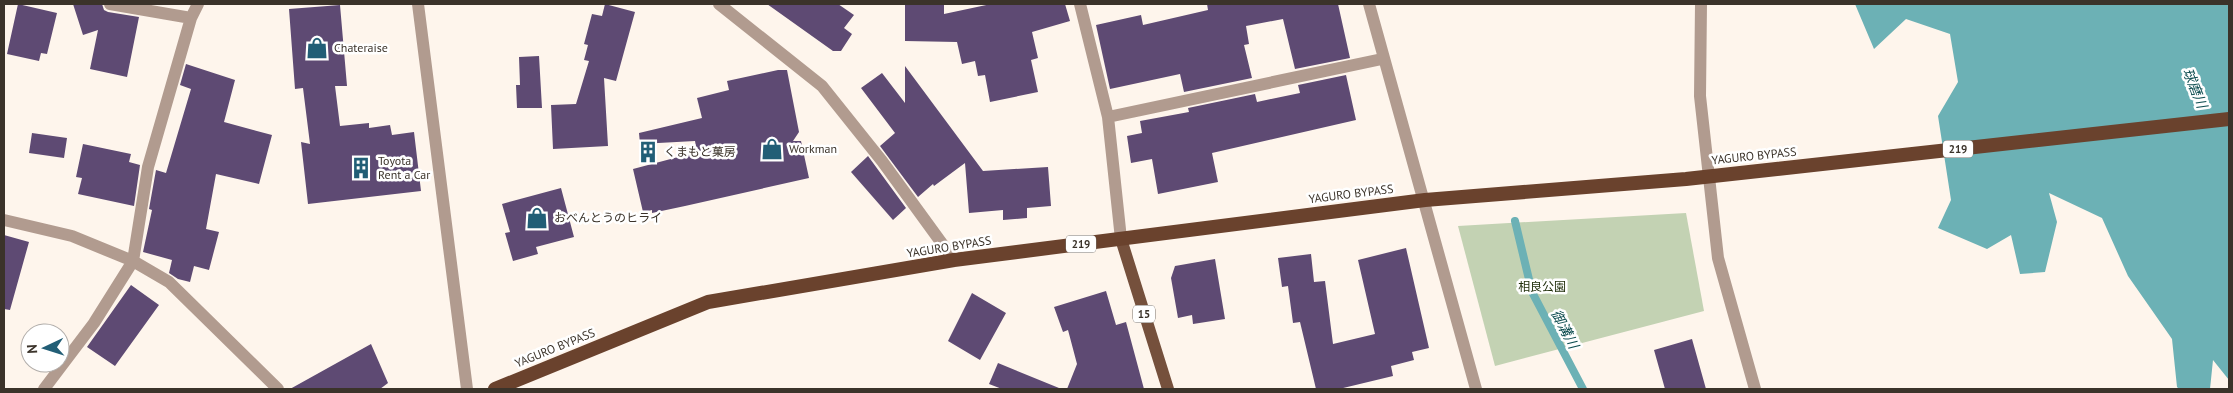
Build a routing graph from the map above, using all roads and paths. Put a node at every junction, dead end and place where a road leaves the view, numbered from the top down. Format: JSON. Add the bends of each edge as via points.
{"nodes":[{"id":1,"x":110,"y":4,"type":"edge"},
{"id":2,"x":198,"y":4,"type":"edge"},
{"id":3,"x":418,"y":4,"type":"edge"},
{"id":4,"x":718,"y":4,"type":"edge"},
{"id":5,"x":1080,"y":4,"type":"edge"},
{"id":6,"x":1369,"y":4,"type":"edge"},
{"id":7,"x":1701,"y":4,"type":"edge"},
{"id":8,"x":191,"y":18,"type":"junction"},
{"id":9,"x":1382,"y":59,"type":"junction"},
{"id":10,"x":1108,"y":117,"type":"junction"},
{"id":11,"x":2229,"y":119,"type":"edge"},
{"id":12,"x":1425,"y":200,"type":"junction"},
{"id":13,"x":4,"y":220,"type":"edge"},
{"id":14,"x":1120,"y":239,"type":"junction"},
{"id":15,"x":954,"y":260,"type":"junction"},
{"id":16,"x":133,"y":261,"type":"junction"},
{"id":17,"x":44,"y":389,"type":"edge"},
{"id":18,"x":278,"y":389,"type":"edge"},
{"id":19,"x":467,"y":389,"type":"edge"},
{"id":20,"x":495,"y":389,"type":"edge"},
{"id":21,"x":1168,"y":389,"type":"edge"},
{"id":22,"x":1475,"y":389,"type":"edge"},
{"id":23,"x":1755,"y":389,"type":"edge"}],
"edges":[{"from":1,"to":8,"type":"street"},
{"from":2,"to":8,"type":"street"},
{"from":3,"to":19,"type":"street"},
{"from":4,"to":15,"type":"street","via":[[822,86]]},
{"from":5,"to":10,"type":"street"},
{"from":6,"to":9,"type":"street"},
{"from":7,"to":23,"type":"street","via":[[1700,96],[1718,258]]},
{"from":8,"to":16,"type":"street","via":[[148,167]]},
{"from":9,"to":10,"type":"street"},
{"from":9,"to":12,"type":"street"},
{"from":10,"to":14,"type":"street"},
{"from":11,"to":12,"type":"highway","name":"YAGURO BYPASS","number":"219","via":[[1686,178]]},
{"from":12,"to":14,"type":"highway","name":"YAGURO BYPASS","number":"219"},
{"from":12,"to":22,"type":"street"},
{"from":13,"to":16,"type":"street","via":[[72,236]]},
{"from":14,"to":15,"type":"highway","name":"YAGURO BYPASS","number":"219"},
{"from":14,"to":21,"type":"main road","number":"15"},
{"from":15,"to":20,"type":"highway","name":"YAGURO BYPASS","number":"219","via":[[708,302]]},
{"from":16,"to":17,"type":"street","via":[[94,324]]},
{"from":16,"to":18,"type":"street","via":[[169,282]]}]}
